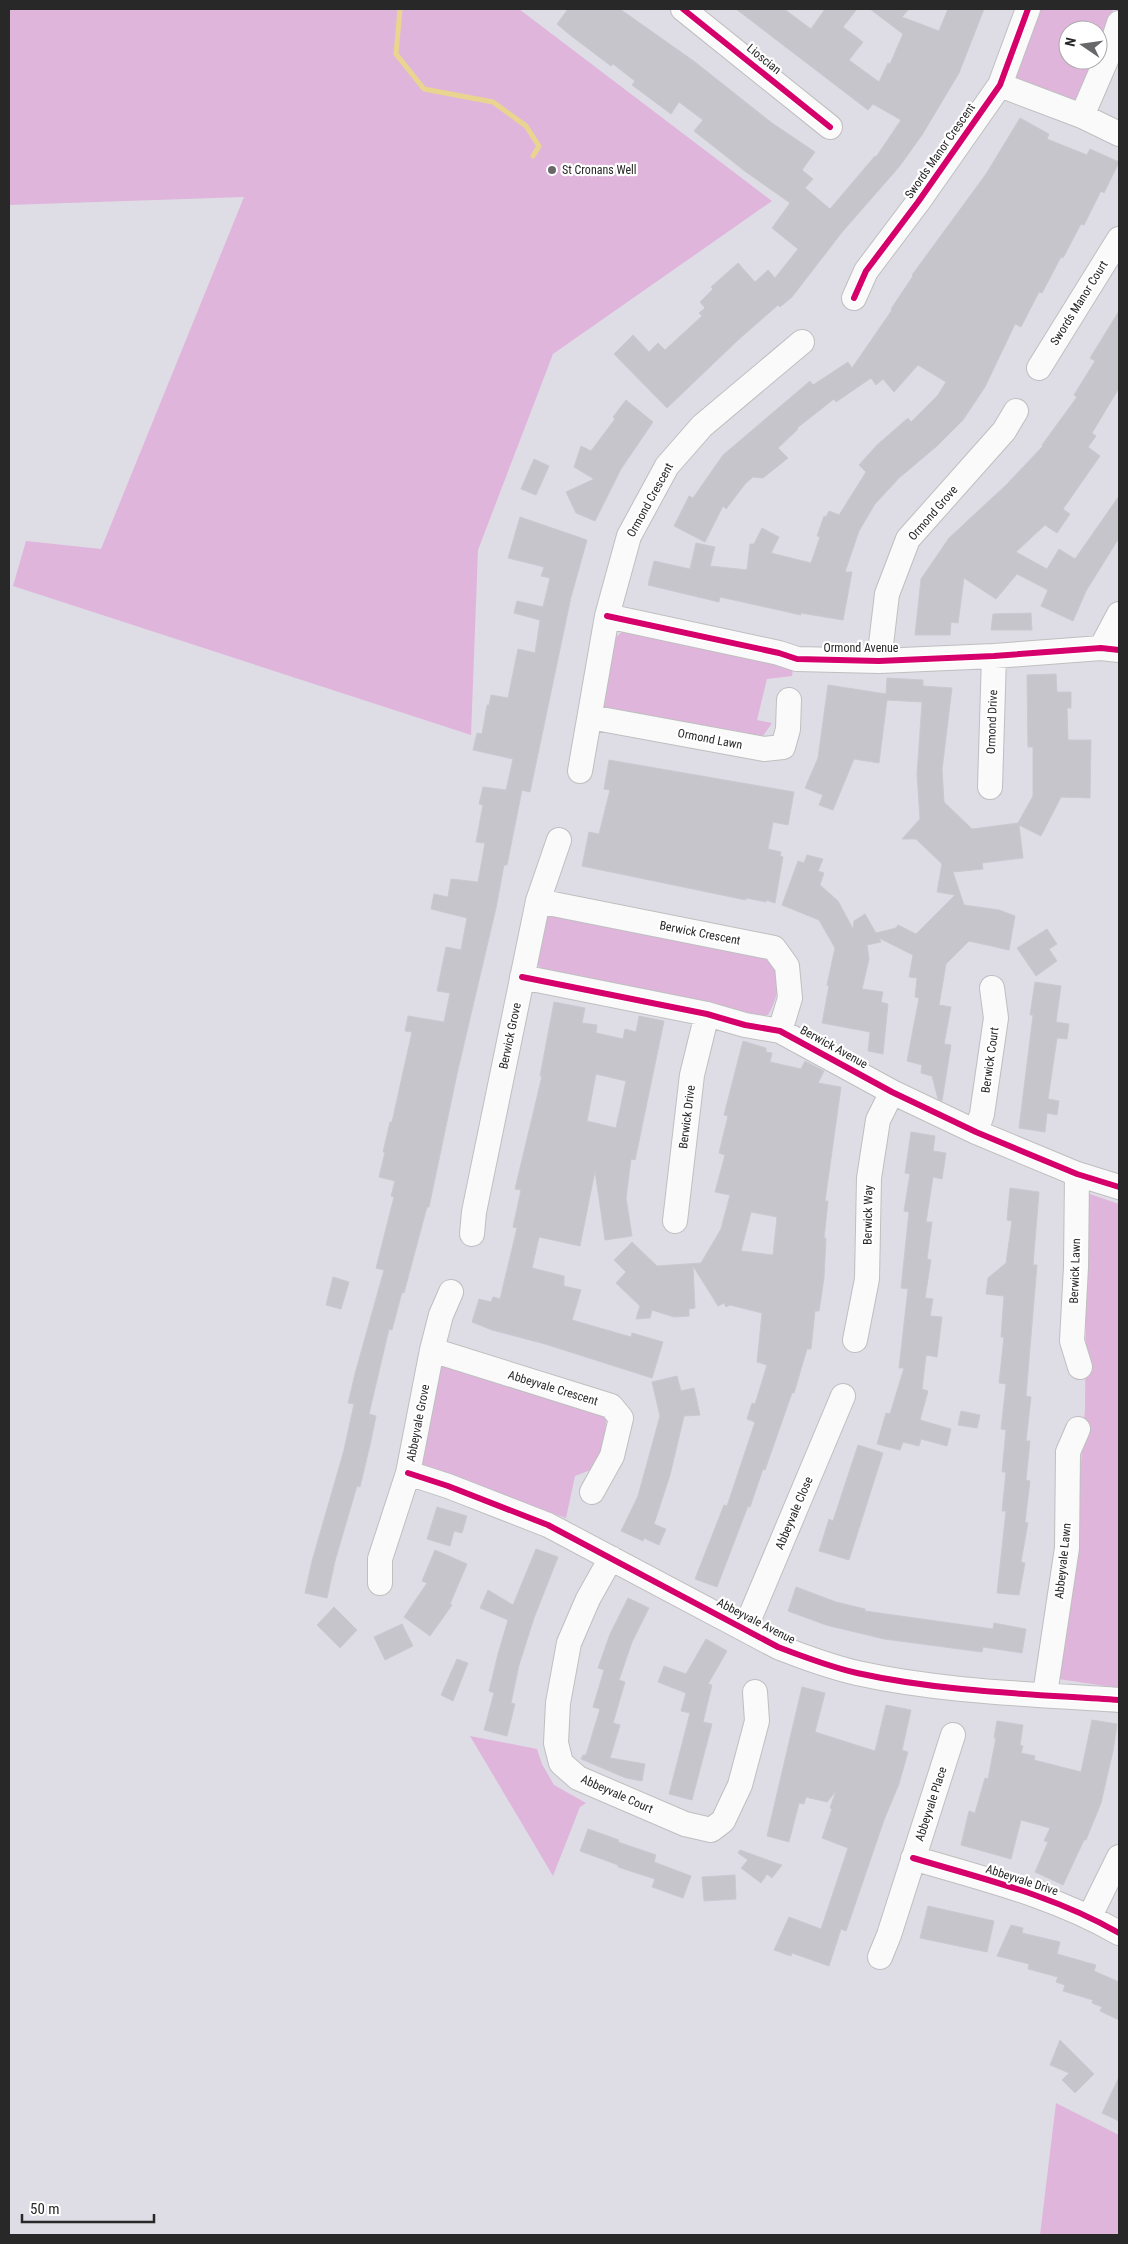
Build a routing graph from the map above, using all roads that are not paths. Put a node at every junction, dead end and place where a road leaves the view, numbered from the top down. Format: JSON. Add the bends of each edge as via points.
{"nodes":[{"id":1,"x":683,"y":9,"type":"edge"},
{"id":2,"x":1028,"y":9,"type":"edge"},
{"id":3,"x":1119,"y":23,"type":"edge"},
{"id":4,"x":1000,"y":84,"type":"junction"},
{"id":5,"x":1082,"y":116,"type":"junction"},
{"id":6,"x":830,"y":127,"type":"dead end"},
{"id":7,"x":1119,"y":134,"type":"edge"},
{"id":8,"x":1119,"y":239,"type":"edge"},
{"id":9,"x":854,"y":298,"type":"dead end"},
{"id":10,"x":802,"y":342,"type":"dead end"},
{"id":11,"x":1039,"y":368,"type":"dead end"},
{"id":12,"x":1016,"y":411,"type":"dead end"},
{"id":13,"x":1119,"y":614,"type":"edge"},
{"id":14,"x":607,"y":616,"type":"junction"},
{"id":15,"x":1110,"y":649,"type":"edge"},
{"id":16,"x":994,"y":656,"type":"junction"},
{"id":17,"x":878,"y":661,"type":"junction"},
{"id":18,"x":789,"y":700,"type":"dead end"},
{"id":19,"x":590,"y":717,"type":"junction"},
{"id":20,"x":580,"y":772,"type":"dead end"},
{"id":21,"x":990,"y":788,"type":"dead end"},
{"id":22,"x":559,"y":840,"type":"dead end"},
{"id":23,"x":538,"y":901,"type":"junction"},
{"id":24,"x":522,"y":977,"type":"junction"},
{"id":25,"x":992,"y":988,"type":"dead end"},
{"id":26,"x":706,"y":1014,"type":"junction"},
{"id":27,"x":780,"y":1031,"type":"junction"},
{"id":28,"x":892,"y":1092,"type":"junction"},
{"id":29,"x":976,"y":1132,"type":"junction"},
{"id":30,"x":1076,"y":1174,"type":"junction"},
{"id":31,"x":1119,"y":1187,"type":"edge"},
{"id":32,"x":675,"y":1221,"type":"dead end"},
{"id":33,"x":472,"y":1234,"type":"dead end"},
{"id":34,"x":451,"y":1292,"type":"dead end"},
{"id":35,"x":854,"y":1340,"type":"dead end"},
{"id":36,"x":432,"y":1350,"type":"junction"},
{"id":37,"x":1080,"y":1367,"type":"dead end"},
{"id":38,"x":843,"y":1396,"type":"dead end"},
{"id":39,"x":1078,"y":1429,"type":"dead end"},
{"id":40,"x":408,"y":1472,"type":"junction"},
{"id":41,"x":592,"y":1492,"type":"dead end"},
{"id":42,"x":611,"y":1558,"type":"junction"},
{"id":43,"x":380,"y":1583,"type":"dead end"},
{"id":44,"x":745,"y":1629,"type":"junction"},
{"id":45,"x":755,"y":1692,"type":"dead end"},
{"id":46,"x":1045,"y":1694,"type":"junction"},
{"id":47,"x":1119,"y":1700,"type":"edge"},
{"id":48,"x":953,"y":1735,"type":"dead end"},
{"id":49,"x":1119,"y":1857,"type":"edge"},
{"id":50,"x":913,"y":1858,"type":"junction"},
{"id":51,"x":1090,"y":1916,"type":"junction"},
{"id":52,"x":1119,"y":1933,"type":"edge"},
{"id":53,"x":880,"y":1957,"type":"dead end"}],
"edges":[{"from":1,"to":6,"type":"street","name":"Lioscian"},
{"from":2,"to":4,"type":"street","name":"Swords Manor Crescent"},
{"from":3,"to":5,"type":"street"},
{"from":4,"to":5,"type":"street"},
{"from":4,"to":9,"type":"street","name":"Swords Manor Crescent","via":[[866,271]]},
{"from":5,"to":7,"type":"street"},
{"from":8,"to":11,"type":"street","name":"Swords Manor Court"},
{"from":10,"to":14,"type":"street","name":"Ormond Crescent","via":[[702,426],[667,466],[629,536]]},
{"from":12,"to":17,"type":"street","name":"Ormond Grove","via":[[1004,431],[908,539],[888,594]]},
{"from":13,"to":15,"type":"street"},
{"from":14,"to":17,"type":"street","name":"Ormond Avenue","via":[[797,659]]},
{"from":14,"to":19,"type":"street","name":"Ormond Crescent"},
{"from":15,"to":16,"type":"street","name":"Ormond Avenue"},
{"from":16,"to":17,"type":"street","name":"Ormond Avenue"},
{"from":16,"to":21,"type":"street","name":"Ormond Drive"},
{"from":18,"to":19,"type":"street","name":"Ormond Lawn","via":[[788,730],[783,747],[764,750]]},
{"from":19,"to":20,"type":"street","name":"Ormond Crescent"},
{"from":22,"to":23,"type":"street","name":"Berwick Grove"},
{"from":23,"to":24,"type":"street","name":"Berwick Grove"},
{"from":23,"to":27,"type":"street","name":"Berwick Crescent","via":[[774,948],[787,966],[790,998]]},
{"from":24,"to":26,"type":"street","name":"Berwick Avenue"},
{"from":24,"to":33,"type":"street","name":"Berwick Grove"},
{"from":25,"to":29,"type":"street","name":"Berwick Court","via":[[996,1018],[982,1114]]},
{"from":26,"to":27,"type":"street","name":"Berwick Avenue"},
{"from":26,"to":32,"type":"street","name":"Berwick Drive","via":[[692,1076]]},
{"from":27,"to":28,"type":"street","name":"Berwick Avenue"},
{"from":28,"to":29,"type":"street","name":"Berwick Avenue"},
{"from":28,"to":35,"type":"street","name":"Berwick Way","via":[[878,1120],[869,1178],[867,1279]]},
{"from":29,"to":30,"type":"street","name":"Berwick Avenue"},
{"from":30,"to":31,"type":"street","name":"Berwick Avenue"},
{"from":30,"to":37,"type":"street","name":"Berwick Lawn","via":[[1072,1341]]},
{"from":34,"to":36,"type":"street","name":"Abbeyvale Grove"},
{"from":36,"to":40,"type":"street","name":"Abbeyvale Grove"},
{"from":36,"to":41,"type":"street","name":"Abbeyvale Crescent","via":[[611,1406],[622,1418],[612,1456]]},
{"from":38,"to":44,"type":"street","name":"Abbeyvale Close"},
{"from":39,"to":46,"type":"street","name":"Abbeyvale Lawn","via":[[1068,1452],[1066,1548]]},
{"from":40,"to":42,"type":"street","name":"Abbeyvale Avenue","via":[[548,1525]]},
{"from":40,"to":43,"type":"street","name":"Abbeyvale Grove","via":[[380,1559]]},
{"from":42,"to":44,"type":"street","name":"Abbeyvale Avenue"},
{"from":42,"to":45,"type":"street","name":"Abbeyvale Court","via":[[588,1599],[570,1643],[558,1703],[556,1743],[561,1763],[578,1778],[685,1824],[711,1830],[723,1821],[740,1785],[757,1720]]},
{"from":44,"to":46,"type":"street","name":"Abbeyvale Avenue","via":[[814,1661],[856,1672],[921,1684]]},
{"from":46,"to":47,"type":"street","name":"Abbeyvale Avenue"},
{"from":48,"to":50,"type":"street","name":"Abbeyvale Place"},
{"from":49,"to":51,"type":"street"},
{"from":50,"to":51,"type":"street","name":"Abbeyvale Drive","via":[[1030,1892]]},
{"from":50,"to":53,"type":"street","name":"Abbeyvale Place","via":[[890,1935]]},
{"from":51,"to":52,"type":"street","name":"Abbeyvale Drive"}]}
